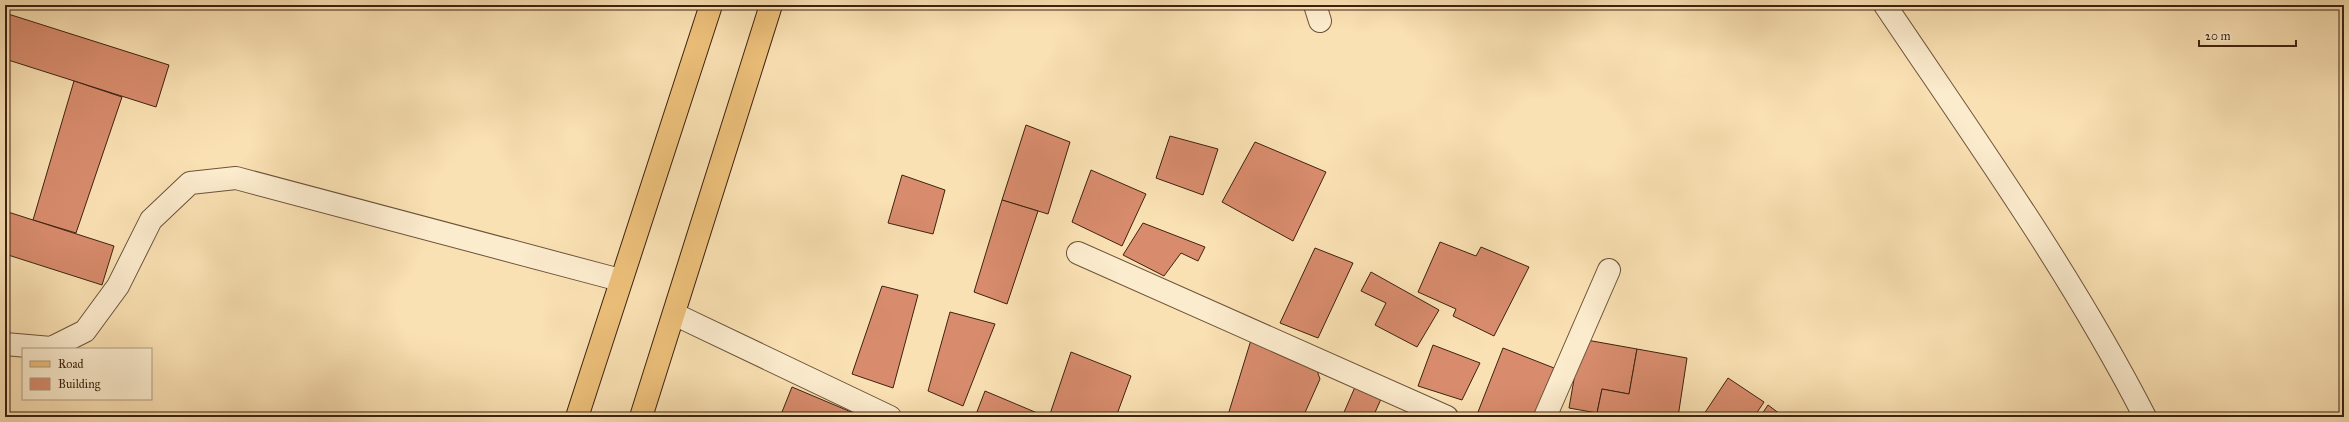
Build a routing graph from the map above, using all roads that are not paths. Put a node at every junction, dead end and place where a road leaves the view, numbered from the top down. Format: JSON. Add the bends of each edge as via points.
{"nodes":[{"id":1,"x":711,"y":5,"type":"edge"},
{"id":2,"x":771,"y":5,"type":"edge"},
{"id":3,"x":1885,"y":5,"type":"edge"},
{"id":4,"x":1078,"y":253,"type":"dead end"},
{"id":5,"x":1609,"y":270,"type":"dead end"},
{"id":6,"x":620,"y":280,"type":"junction"},
{"id":7,"x":674,"y":314,"type":"junction"},
{"id":8,"x":5,"y":344,"type":"edge"},
{"id":9,"x":577,"y":417,"type":"edge"},
{"id":10,"x":641,"y":417,"type":"edge"},
{"id":11,"x":890,"y":417,"type":"edge"},
{"id":12,"x":1447,"y":417,"type":"edge"},
{"id":13,"x":1545,"y":417,"type":"edge"},
{"id":14,"x":2145,"y":417,"type":"edge"}],
"edges":[{"from":1,"to":6,"type":"main road"},
{"from":2,"to":7,"type":"main road"},
{"from":3,"to":14,"type":"street","via":[[2018,202],[2121,369]]},
{"from":4,"to":12,"type":"street"},
{"from":5,"to":13,"type":"street"},
{"from":6,"to":8,"type":"street","via":[[236,178],[190,183],[151,220],[118,286],[85,331],[51,348]]},
{"from":6,"to":9,"type":"main road"},
{"from":7,"to":10,"type":"main road"},
{"from":7,"to":11,"type":"street"}]}
